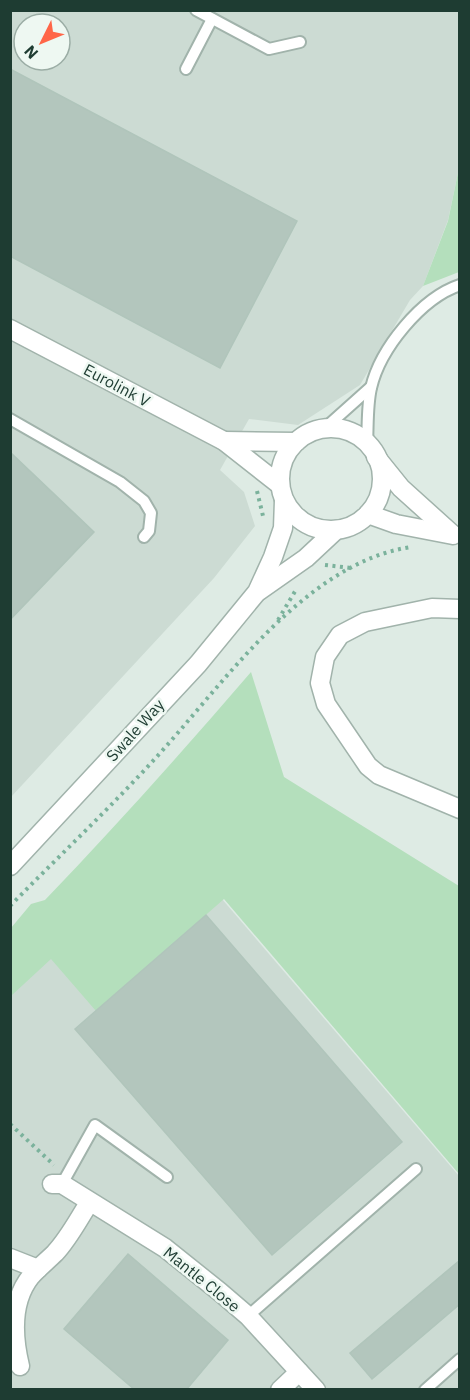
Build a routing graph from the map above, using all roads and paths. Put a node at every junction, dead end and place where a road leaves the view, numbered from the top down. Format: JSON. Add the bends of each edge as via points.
{"nodes":[{"id":1,"x":196,"y":10,"type":"edge"},
{"id":2,"x":212,"y":19,"type":"junction"},
{"id":3,"x":300,"y":42,"type":"dead end"},
{"id":4,"x":186,"y":69,"type":"dead end"},
{"id":5,"x":459,"y":285,"type":"edge"},
{"id":6,"x":10,"y":328,"type":"edge"},
{"id":7,"x":371,"y":387,"type":"junction"},
{"id":8,"x":10,"y":419,"type":"edge"},
{"id":9,"x":324,"y":429,"type":"junction"},
{"id":10,"x":224,"y":441,"type":"junction"},
{"id":11,"x":296,"y":442,"type":"junction"},
{"id":12,"x":372,"y":451,"type":"junction"},
{"id":13,"x":253,"y":484,"type":"dead end"},
{"id":14,"x":282,"y":493,"type":"junction"},
{"id":15,"x":368,"y":514,"type":"junction"},
{"id":16,"x":336,"y":530,"type":"junction"},
{"id":17,"x":455,"y":536,"type":"edge"},
{"id":18,"x":144,"y":537,"type":"dead end"},
{"id":19,"x":279,"y":541,"type":"junction"},
{"id":20,"x":419,"y":546,"type":"dead end"},
{"id":21,"x":303,"y":560,"type":"junction"},
{"id":22,"x":353,"y":568,"type":"junction"},
{"id":23,"x":298,"y":587,"type":"dead end"},
{"id":24,"x":257,"y":592,"type":"junction"},
{"id":25,"x":459,"y":609,"type":"edge"},
{"id":26,"x":274,"y":626,"type":"junction"},
{"id":27,"x":458,"y":805,"type":"edge"},
{"id":28,"x":10,"y":867,"type":"edge"},
{"id":29,"x":10,"y":906,"type":"edge"},
{"id":30,"x":416,"y":1169,"type":"dead end"},
{"id":31,"x":167,"y":1177,"type":"dead end"},
{"id":32,"x":57,"y":1184,"type":"joint"},
{"id":33,"x":89,"y":1203,"type":"junction"},
{"id":34,"x":10,"y":1258,"type":"edge"},
{"id":35,"x":38,"y":1269,"type":"junction"},
{"id":36,"x":248,"y":1316,"type":"junction"},
{"id":37,"x":459,"y":1359,"type":"edge"},
{"id":38,"x":20,"y":1366,"type":"dead end"},
{"id":39,"x":299,"y":1372,"type":"junction"},
{"id":40,"x":280,"y":1389,"type":"edge"},
{"id":41,"x":316,"y":1389,"type":"edge"},
{"id":42,"x":425,"y":1389,"type":"edge"}],
"edges":[{"from":1,"to":2,"type":"lane"},
{"from":2,"to":3,"type":"lane","via":[[269,49]]},
{"from":2,"to":4,"type":"lane"},
{"from":5,"to":7,"type":"lane","via":[[420,309],[390,344]]},
{"from":6,"to":10,"type":"street","name":"Eurolink V"},
{"from":7,"to":9,"type":"lane"},
{"from":7,"to":12,"type":"lane"},
{"from":8,"to":18,"type":"lane","via":[[135,493],[151,513],[149,531]]},
{"from":9,"to":11,"type":"street"},
{"from":9,"to":12,"type":"street","via":[[355,434]]},
{"from":10,"to":11,"type":"street","name":"Eurolink V"},
{"from":10,"to":14,"type":"street","name":"Eurolink V"},
{"from":11,"to":14,"type":"street","via":[[281,469]]},
{"from":12,"to":15,"type":"street","via":[[381,472],[381,487]]},
{"from":12,"to":17,"type":"street","via":[[401,488]]},
{"from":13,"to":19,"type":"path","via":[[261,503],[262,534]]},
{"from":14,"to":16,"type":"street","via":[[293,514],[306,524]]},
{"from":14,"to":19,"type":"street","name":"Swale Way","via":[[283,528]]},
{"from":15,"to":16,"type":"street"},
{"from":15,"to":17,"type":"street"},
{"from":16,"to":21,"type":"street","name":"Swale Way"},
{"from":19,"to":24,"type":"street","name":"Swale Way"},
{"from":20,"to":22,"type":"path","via":[[393,550]]},
{"from":21,"to":22,"type":"path","via":[[309,568],[316,564]]},
{"from":21,"to":24,"type":"street","name":"Swale Way"},
{"from":22,"to":26,"type":"path","via":[[324,585]]},
{"from":23,"to":26,"type":"path"},
{"from":24,"to":28,"type":"street","name":"Swale Way","via":[[198,664]]},
{"from":25,"to":27,"type":"street","via":[[408,612],[351,628],[340,635],[325,657],[320,683],[326,704],[374,771],[391,782]]},
{"from":26,"to":29,"type":"path","via":[[150,764]]},
{"from":30,"to":36,"type":"lane"},
{"from":31,"to":32,"type":"lane","via":[[95,1125]]},
{"from":32,"to":33,"type":"street","name":"Mantle Close"},
{"from":33,"to":35,"type":"street","via":[[65,1241]]},
{"from":33,"to":36,"type":"street","name":"Mantle Close","via":[[165,1248]]},
{"from":34,"to":35,"type":"street"},
{"from":35,"to":38,"type":"street","via":[[26,1285],[16,1316],[15,1343]]},
{"from":36,"to":39,"type":"street","name":"Mantle Close"},
{"from":37,"to":42,"type":"lane"},
{"from":39,"to":40,"type":"street"},
{"from":39,"to":41,"type":"street","name":"Mantle Close"}]}
